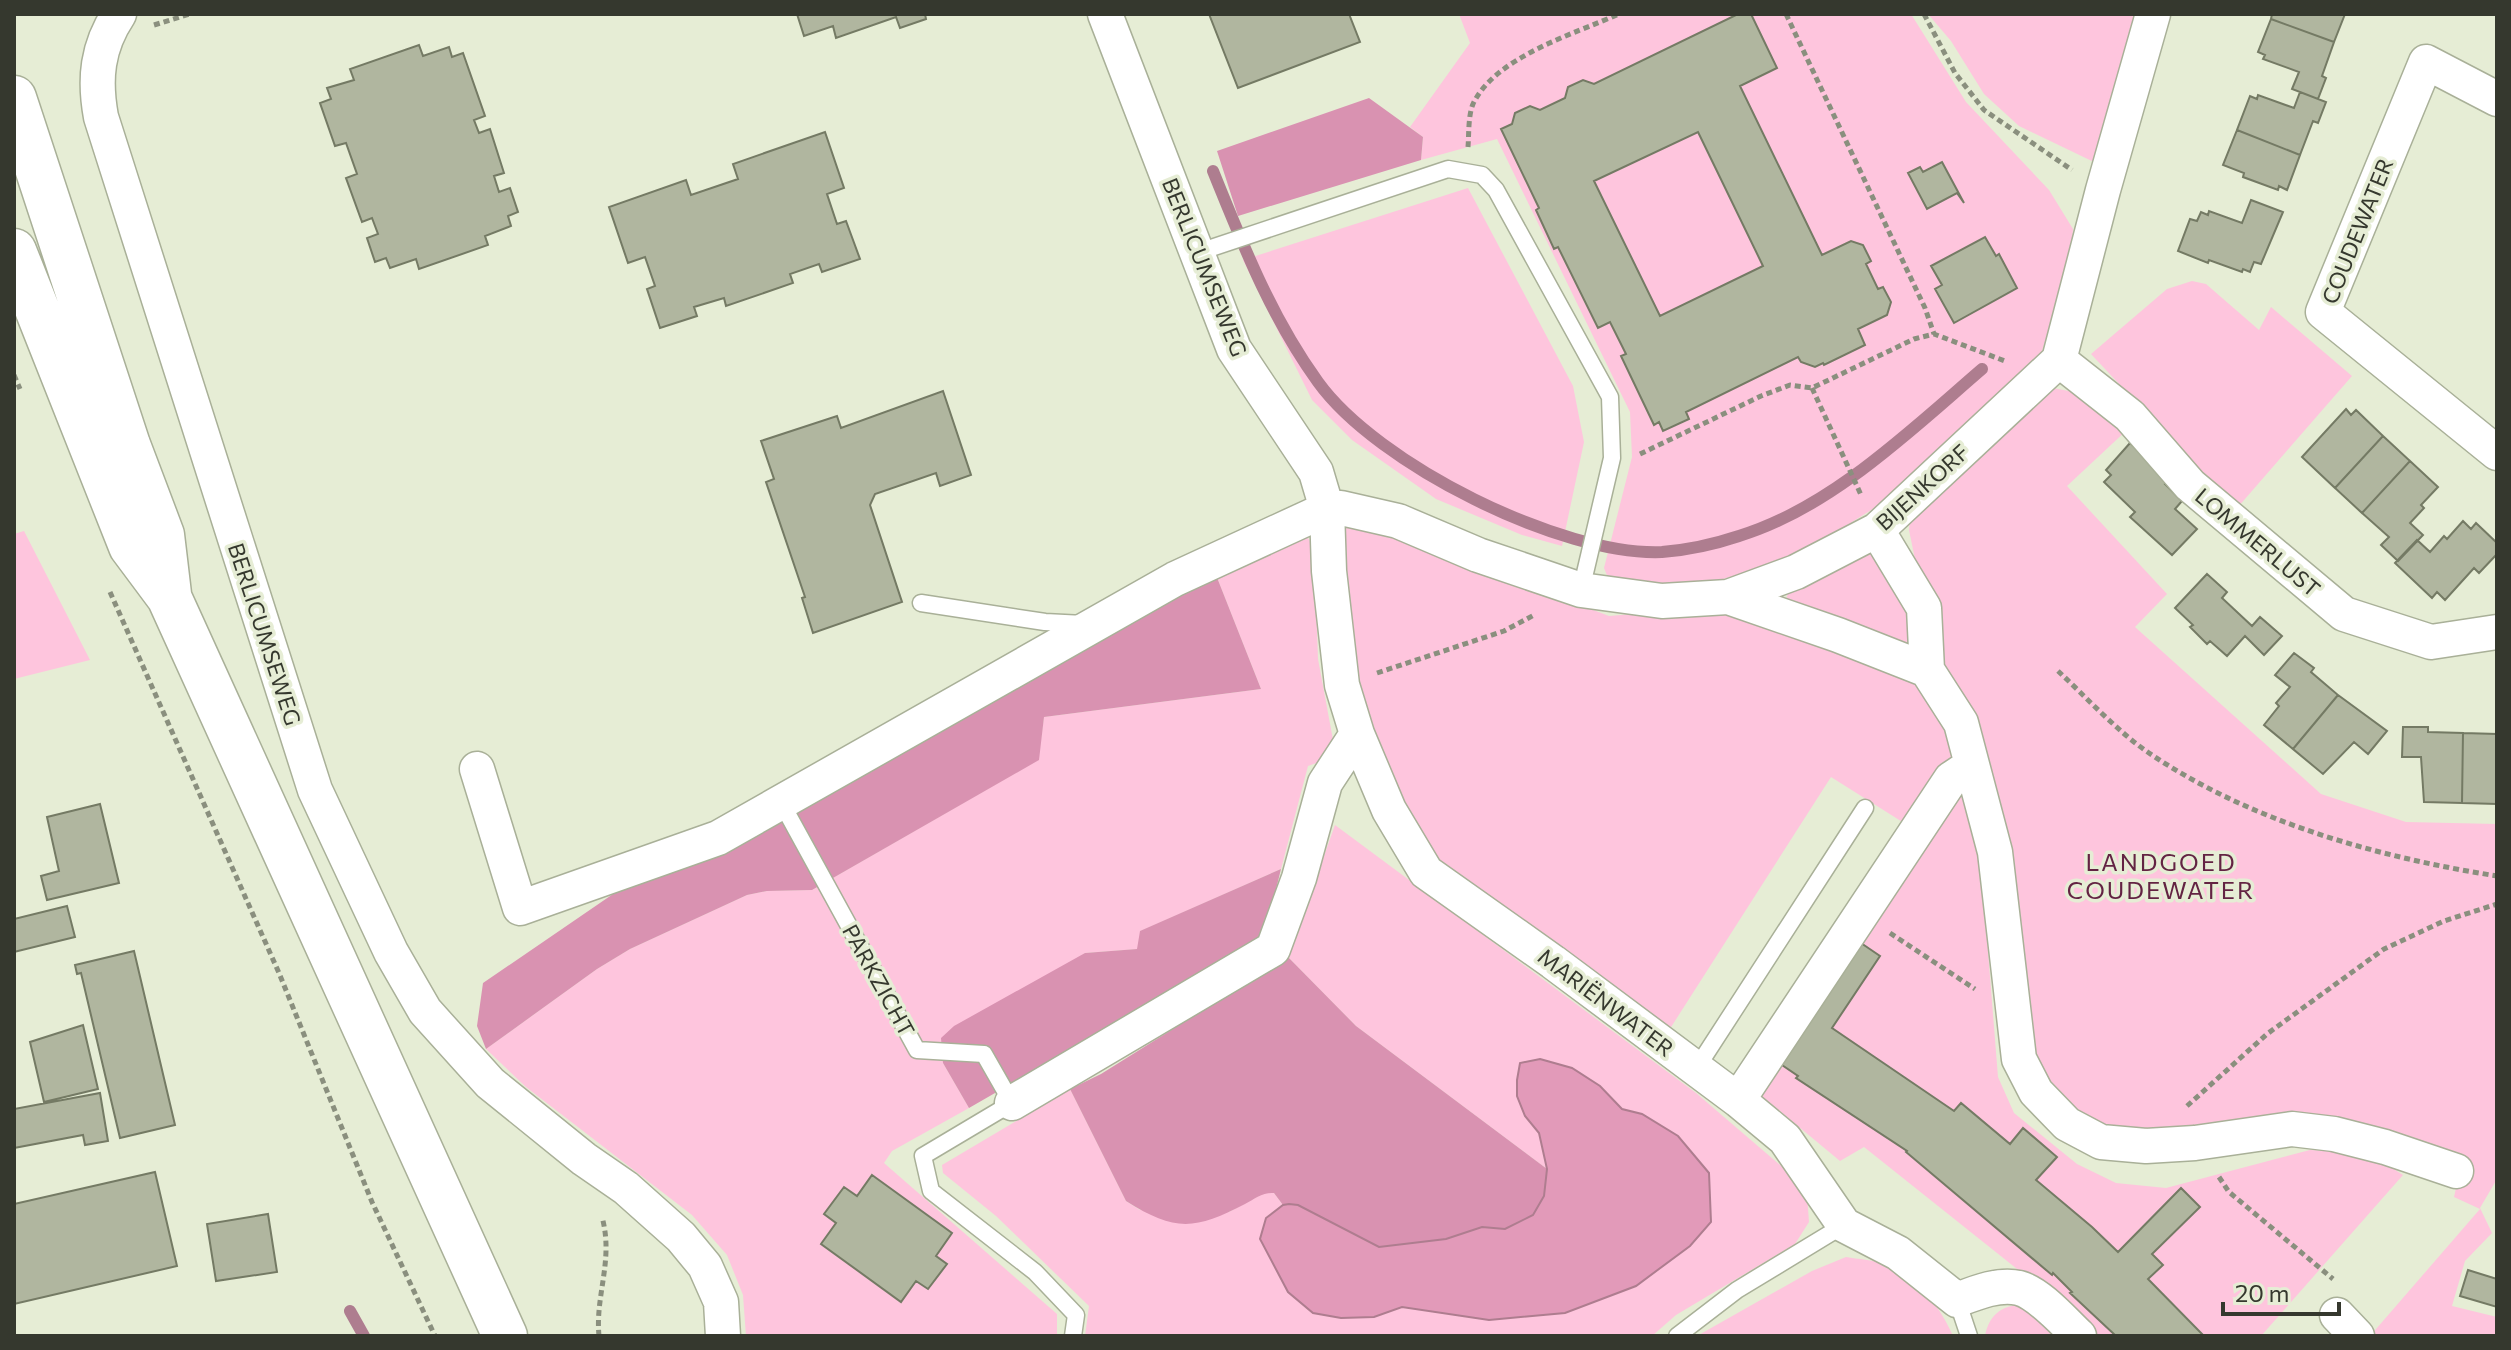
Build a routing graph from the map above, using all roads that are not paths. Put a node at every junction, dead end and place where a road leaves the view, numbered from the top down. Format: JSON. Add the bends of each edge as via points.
{"nodes":[{"id":1,"x":1105,"y":14,"type":"edge"},
{"id":2,"x":2153,"y":14,"type":"edge"},
{"id":3,"x":113,"y":23,"type":"edge"},
{"id":4,"x":14,"y":98,"type":"edge"},
{"id":5,"x":2497,"y":99,"type":"edge"},
{"id":6,"x":1206,"y":249,"type":"junction"},
{"id":7,"x":14,"y":251,"type":"edge"},
{"id":8,"x":2052,"y":368,"type":"junction"},
{"id":9,"x":2497,"y":453,"type":"edge"},
{"id":10,"x":1327,"y":509,"type":"junction"},
{"id":11,"x":1877,"y":530,"type":"junction"},
{"id":12,"x":1584,"y":578,"type":"junction"},
{"id":13,"x":169,"y":597,"type":"junction"},
{"id":14,"x":1728,"y":597,"type":"junction"},
{"id":15,"x":921,"y":603,"type":"dead end"},
{"id":16,"x":1093,"y":625,"type":"junction"},
{"id":17,"x":2497,"y":632,"type":"edge"},
{"id":18,"x":1927,"y":670,"type":"junction"},
{"id":19,"x":1357,"y":734,"type":"junction"},
{"id":20,"x":1972,"y":765,"type":"junction"},
{"id":21,"x":477,"y":769,"type":"dead end"},
{"id":22,"x":781,"y":802,"type":"junction"},
{"id":23,"x":1865,"y":808,"type":"dead end"},
{"id":24,"x":1696,"y":1069,"type":"junction"},
{"id":25,"x":1738,"y":1100,"type":"junction"},
{"id":26,"x":1012,"y":1103,"type":"junction"},
{"id":27,"x":2456,"y":1171,"type":"dead end"},
{"id":28,"x":1844,"y":1225,"type":"junction"},
{"id":29,"x":1957,"y":1300,"type":"junction"},
{"id":30,"x":505,"y":1336,"type":"edge"},
{"id":31,"x":723,"y":1336,"type":"edge"},
{"id":32,"x":1073,"y":1336,"type":"edge"},
{"id":33,"x":1677,"y":1336,"type":"edge"},
{"id":34,"x":1969,"y":1336,"type":"edge"},
{"id":35,"x":2079,"y":1336,"type":"edge"}],
"edges":[{"from":1,"to":6,"type":"street","name":"BERLICUMSEWEG"},
{"from":2,"to":8,"type":"street"},
{"from":3,"to":31,"type":"street","name":"BERLICUMSEWEG","via":[[98,61],[101,117],[315,790],[391,952],[425,1011],[490,1083],[681,1237],[705,1266],[721,1302]]},
{"from":4,"to":13,"type":"main road","via":[[162,535]]},
{"from":5,"to":9,"type":"street","name":"COUDEWATER","via":[[2426,62],[2323,312]]},
{"from":6,"to":10,"type":"street","name":"BERLICUMSEWEG","via":[[1234,349],[1316,472]]},
{"from":6,"to":12,"type":"lane","via":[[1448,169],[1482,175],[1496,190],[1610,397],[1612,458]]},
{"from":7,"to":13,"type":"main road","via":[[131,546]]},
{"from":8,"to":11,"type":"street","name":"BIJENKORF"},
{"from":8,"to":17,"type":"street","name":"LOMMERLUST","via":[[2130,416],[2190,485],[2344,614],[2431,642]]},
{"from":10,"to":12,"type":"street","name":"BIJENKORF","via":[[1398,521],[1478,555]]},
{"from":10,"to":16,"type":"street","via":[[1175,579]]},
{"from":10,"to":19,"type":"street","name":"MARIËNWATER","via":[[1342,685]]},
{"from":11,"to":14,"type":"street","name":"BIJENKORF","via":[[1796,572]]},
{"from":11,"to":18,"type":"street","via":[[1924,608]]},
{"from":12,"to":14,"type":"street","name":"BIJENKORF","via":[[1662,601]]},
{"from":13,"to":30,"type":"main road"},
{"from":14,"to":18,"type":"street"},
{"from":15,"to":16,"type":"lane"},
{"from":16,"to":22,"type":"street"},
{"from":18,"to":20,"type":"street","via":[[1961,723]]},
{"from":19,"to":24,"type":"street","name":"MARIËNWATER","via":[[1389,810],[1426,872]]},
{"from":19,"to":26,"type":"street","via":[[1325,783],[1273,949]]},
{"from":20,"to":25,"type":"street","via":[[1951,779]]},
{"from":20,"to":27,"type":"street","via":[[1995,852],[2019,1059],[2036,1092],[2067,1124],[2101,1142],[2146,1146],[2292,1129],[2334,1134]]},
{"from":21,"to":22,"type":"street","via":[[520,908],[718,838]]},
{"from":22,"to":26,"type":"lane","name":"PARKZICHT","via":[[917,1050],[984,1054]]},
{"from":23,"to":24,"type":"lane"},
{"from":24,"to":25,"type":"street","name":"MARIËNWATER"},
{"from":25,"to":28,"type":"street","name":"MARIËNWATER","via":[[1785,1139]]},
{"from":26,"to":32,"type":"lane","via":[[923,1156],[931,1191],[1035,1272],[1076,1315]]},
{"from":28,"to":29,"type":"street","name":"MARIËNWATER","via":[[1898,1253]]},
{"from":28,"to":33,"type":"lane","via":[[1737,1290]]},
{"from":29,"to":34,"type":"lane"},
{"from":29,"to":35,"type":"street","via":[[1985,1290],[2020,1288]]}]}
